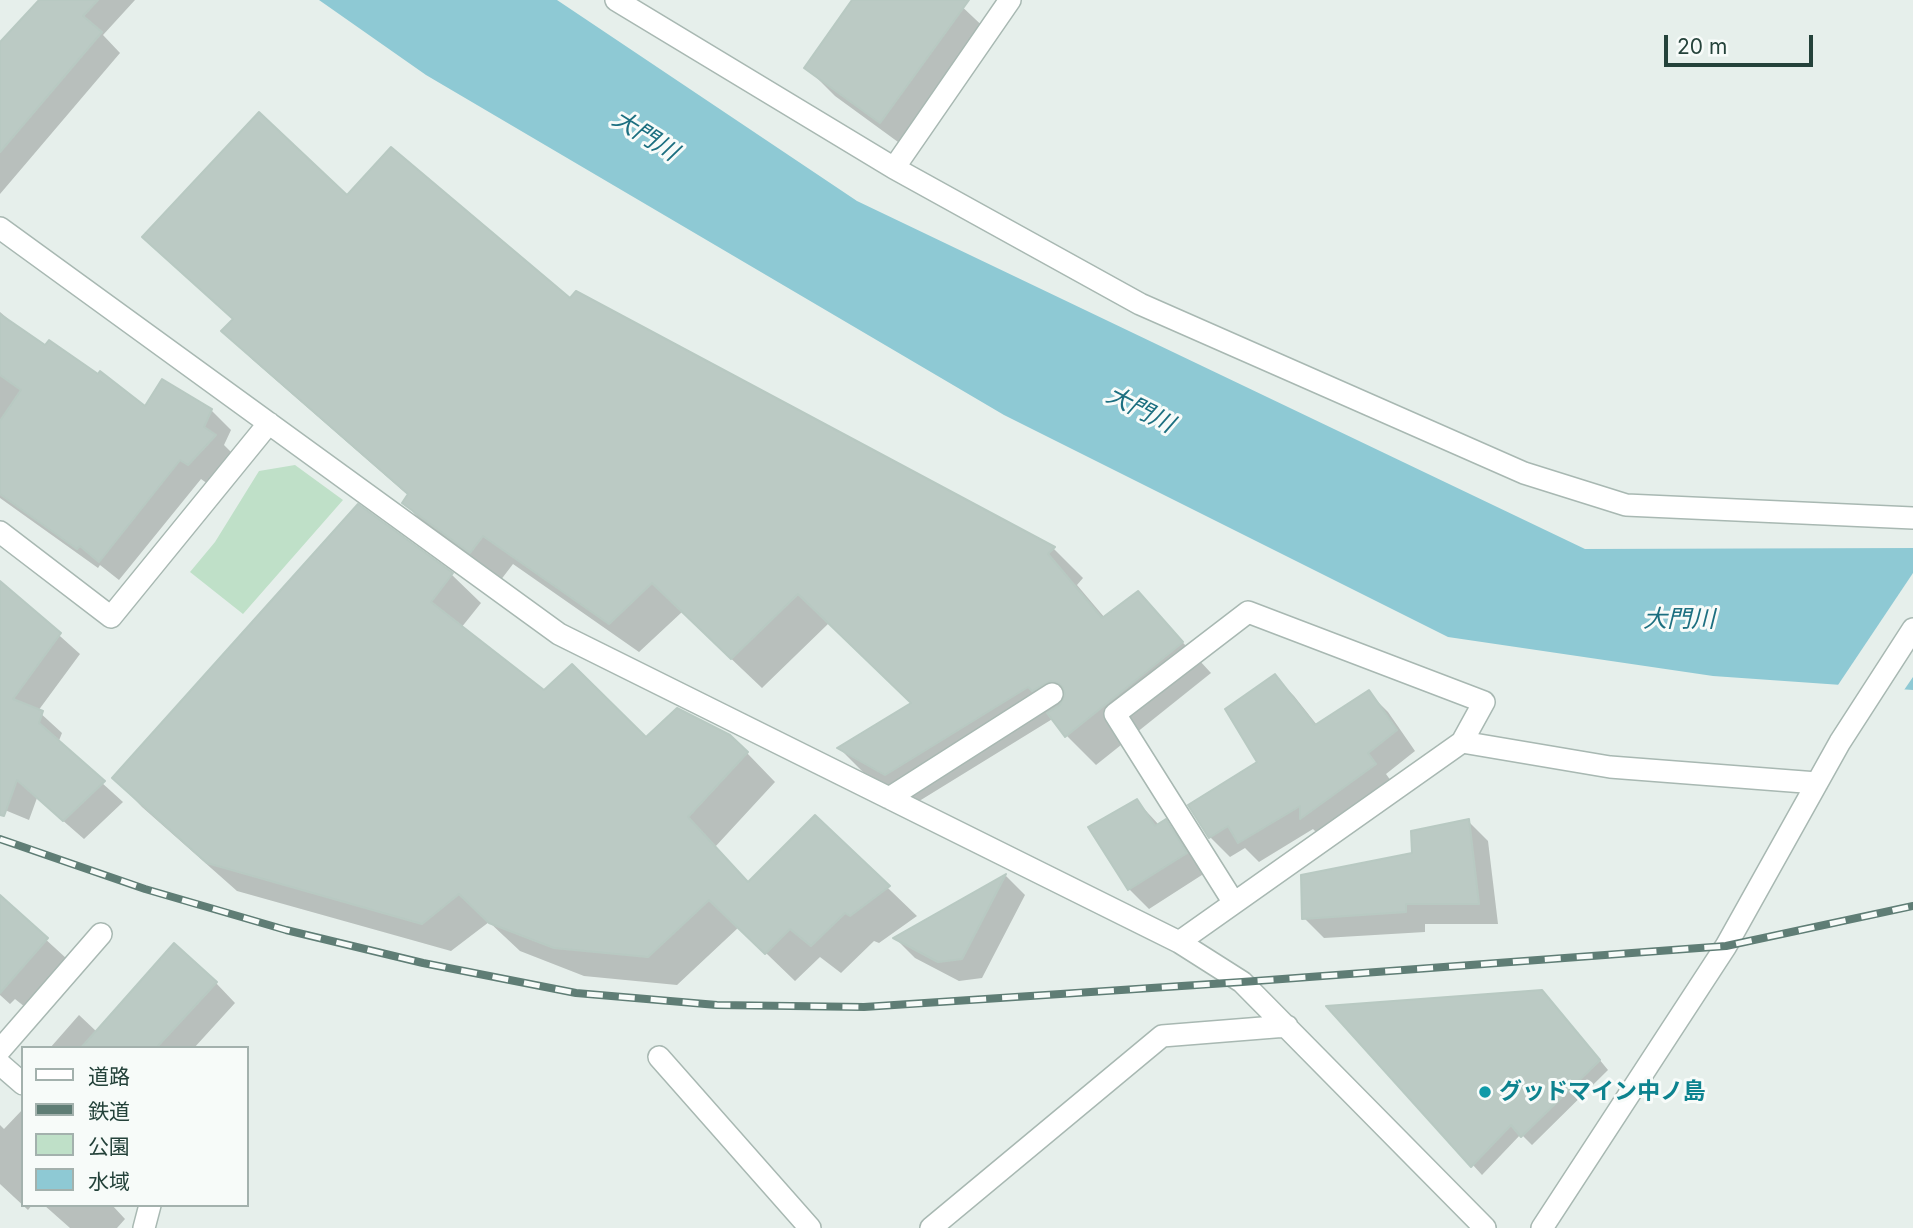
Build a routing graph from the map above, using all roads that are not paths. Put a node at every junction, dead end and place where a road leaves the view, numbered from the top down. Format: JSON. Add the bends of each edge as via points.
{"nodes":[{"id":1,"x":616,"y":0,"type":"edge"},
{"id":2,"x":1010,"y":0,"type":"edge"},
{"id":3,"x":894,"y":167,"type":"junction"},
{"id":4,"x":0,"y":228,"type":"edge"},
{"id":5,"x":269,"y":423,"type":"junction"},
{"id":6,"x":1913,"y":518,"type":"edge"},
{"id":7,"x":0,"y":532,"type":"edge"},
{"id":8,"x":1913,"y":629,"type":"edge"},
{"id":9,"x":1052,"y":694,"type":"dead end"},
{"id":10,"x":1462,"y":742,"type":"junction"},
{"id":11,"x":1817,"y":783,"type":"junction"},
{"id":12,"x":889,"y":798,"type":"junction"},
{"id":13,"x":1234,"y":903,"type":"junction"},
{"id":14,"x":101,"y":934,"type":"dead end"},
{"id":15,"x":1179,"y":942,"type":"junction"},
{"id":16,"x":1287,"y":1026,"type":"junction"},
{"id":17,"x":0,"y":1050,"type":"edge"},
{"id":18,"x":659,"y":1057,"type":"dead end"},
{"id":19,"x":0,"y":1064,"type":"edge"},
{"id":20,"x":21,"y":1082,"type":"edge"},
{"id":21,"x":149,"y":1207,"type":"edge"},
{"id":22,"x":144,"y":1228,"type":"edge"},
{"id":23,"x":810,"y":1228,"type":"edge"},
{"id":24,"x":931,"y":1228,"type":"edge"},
{"id":25,"x":1485,"y":1228,"type":"edge"},
{"id":26,"x":1542,"y":1228,"type":"edge"}],
"edges":[{"from":1,"to":3,"type":"street"},
{"from":2,"to":3,"type":"street"},
{"from":3,"to":6,"type":"street","via":[[1140,304],[1524,473],[1626,505]]},
{"from":4,"to":5,"type":"street"},
{"from":5,"to":7,"type":"street","via":[[111,617]]},
{"from":5,"to":12,"type":"street","via":[[559,634]]},
{"from":8,"to":11,"type":"street"},
{"from":9,"to":12,"type":"street"},
{"from":10,"to":11,"type":"street","via":[[1610,767]]},
{"from":10,"to":13,"type":"street"},
{"from":10,"to":13,"type":"street","via":[[1484,702],[1248,612],[1115,714]]},
{"from":11,"to":26,"type":"street","via":[[1726,946]]},
{"from":12,"to":15,"type":"street"},
{"from":13,"to":15,"type":"street"},
{"from":14,"to":17,"type":"street"},
{"from":15,"to":16,"type":"street","via":[[1242,982]]},
{"from":16,"to":24,"type":"street","via":[[1162,1036]]},
{"from":16,"to":25,"type":"street"},
{"from":18,"to":23,"type":"street"},
{"from":19,"to":20,"type":"street"},
{"from":21,"to":22,"type":"street"}]}
